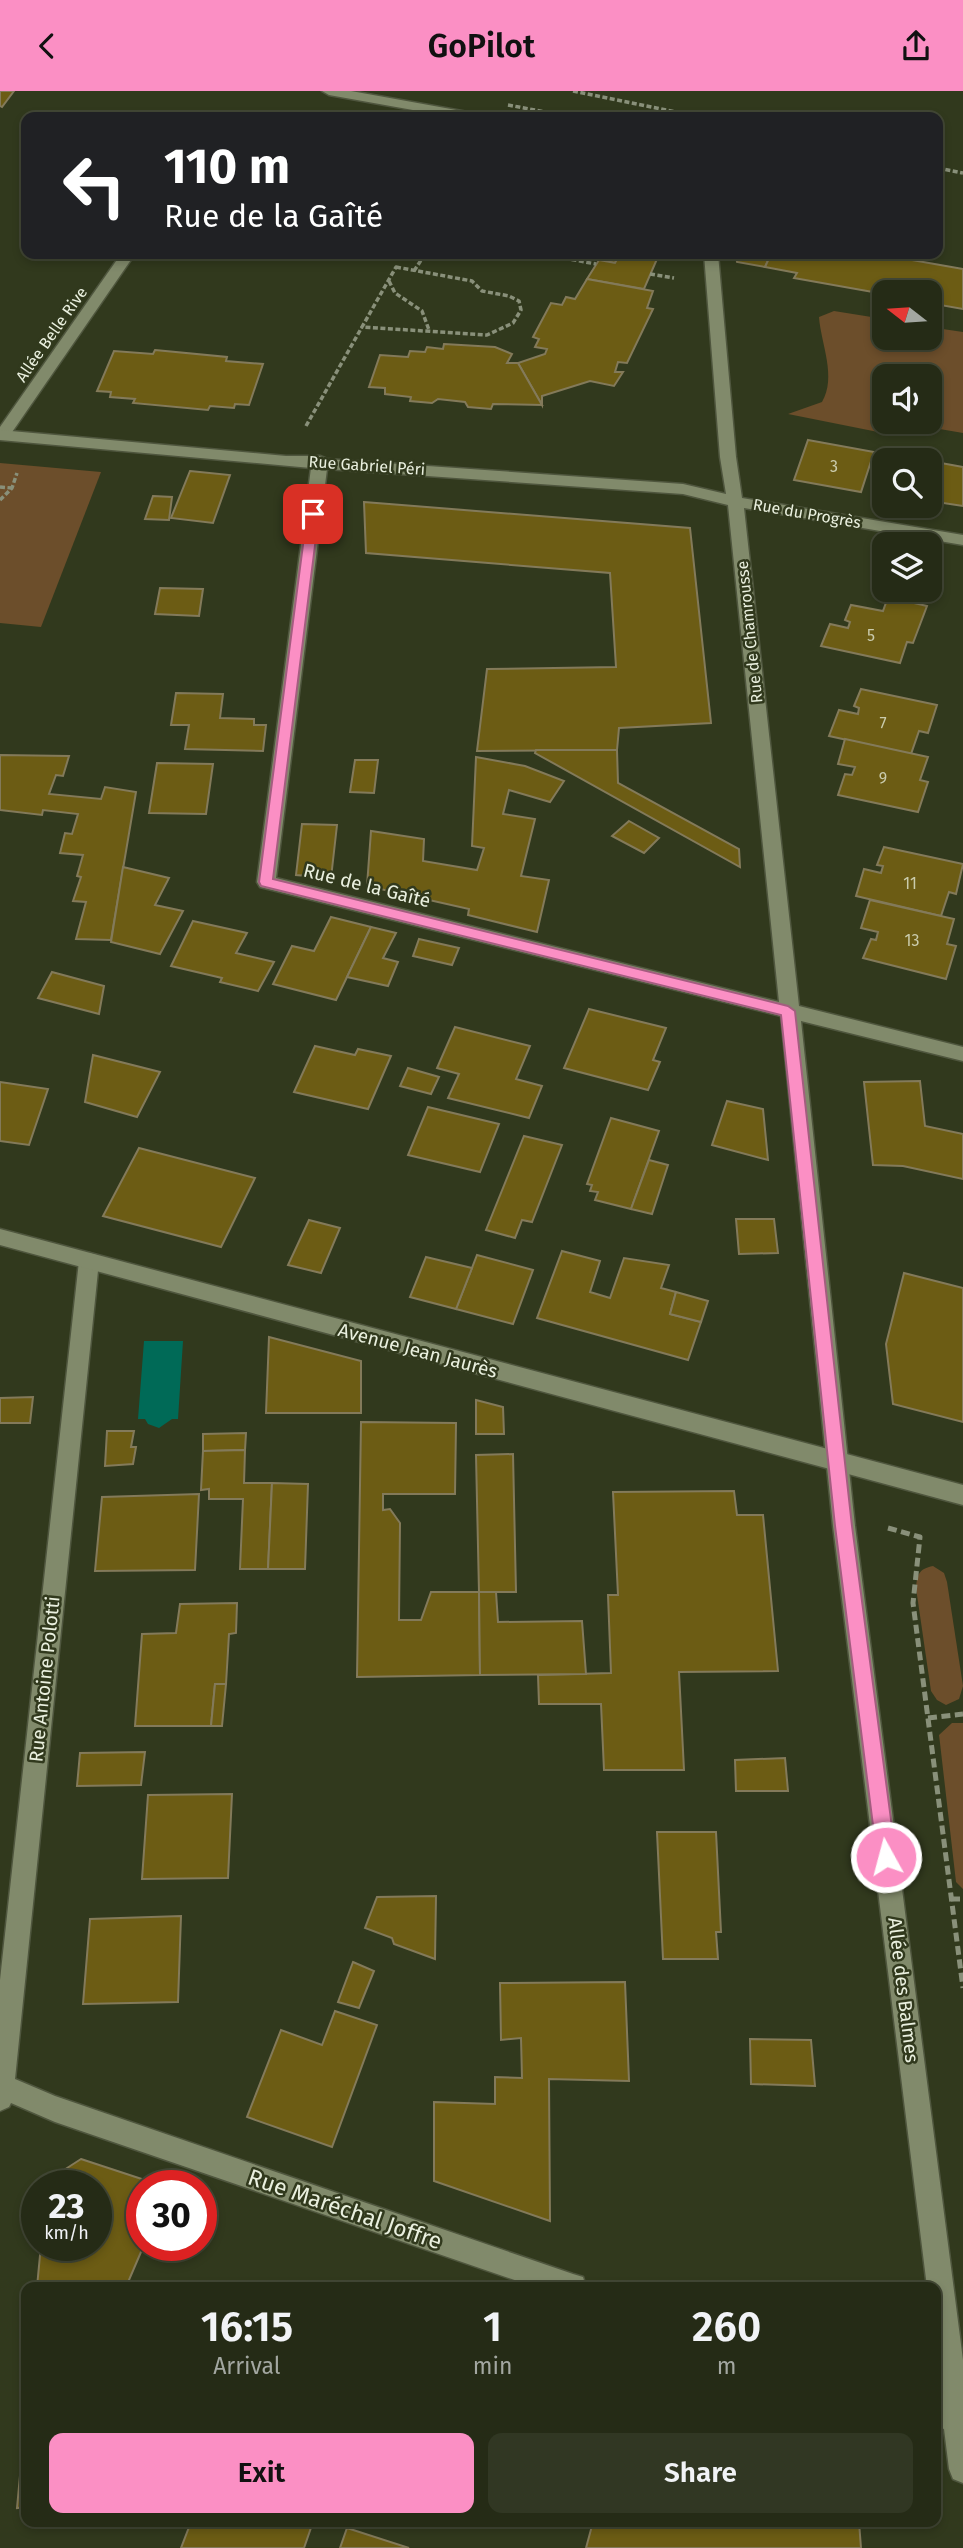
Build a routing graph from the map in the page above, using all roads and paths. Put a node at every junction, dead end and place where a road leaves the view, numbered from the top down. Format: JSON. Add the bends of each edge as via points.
{"nodes":[{"id":1,"x":329,"y":91,"type":"edge"},
{"id":2,"x":573,"y":91,"type":"edge"},
{"id":3,"x":445,"y":112,"type":"edge"},
{"id":4,"x":676,"y":112,"type":"edge"},
{"id":5,"x":943,"y":169,"type":"edge"},
{"id":6,"x":963,"y":173,"type":"edge"},
{"id":7,"x":124,"y":259,"type":"edge"},
{"id":8,"x":422,"y":259,"type":"edge"},
{"id":9,"x":569,"y":259,"type":"edge"},
{"id":10,"x":711,"y":259,"type":"edge"},
{"id":11,"x":596,"y":264,"type":"dead end"},
{"id":12,"x":414,"y":271,"type":"junction"},
{"id":13,"x":388,"y":280,"type":"junction"},
{"id":14,"x":361,"y":327,"type":"junction"},
{"id":15,"x":429,"y":330,"type":"junction"},
{"id":16,"x":1,"y":435,"type":"edge"},
{"id":17,"x":286,"y":461,"type":"junction"},
{"id":18,"x":320,"y":461,"type":"junction"},
{"id":19,"x":0,"y":487,"type":"edge"},
{"id":20,"x":12,"y":488,"type":"dead end"},
{"id":21,"x":733,"y":501,"type":"junction"},
{"id":22,"x":963,"y":540,"type":"edge"},
{"id":23,"x":788,"y":1011,"type":"junction"},
{"id":24,"x":963,"y":1054,"type":"edge"},
{"id":25,"x":0,"y":1237,"type":"edge"},
{"id":26,"x":89,"y":1261,"type":"junction"},
{"id":27,"x":836,"y":1462,"type":"junction"},
{"id":28,"x":963,"y":1495,"type":"edge"},
{"id":29,"x":879,"y":1525,"type":"dead end"},
{"id":30,"x":963,"y":1714,"type":"edge"},
{"id":31,"x":928,"y":1718,"type":"junction"},
{"id":32,"x":951,"y":1899,"type":"junction"},
{"id":33,"x":963,"y":1899,"type":"edge"},
{"id":34,"x":963,"y":1988,"type":"edge"},
{"id":35,"x":0,"y":2090,"type":"edge"},
{"id":36,"x":558,"y":2282,"type":"edge"},
{"id":37,"x":931,"y":2282,"type":"edge"},
{"id":38,"x":941,"y":2364,"type":"edge"},
{"id":39,"x":947,"y":2416,"type":"edge"},
{"id":40,"x":963,"y":2469,"type":"edge"}],
"edges":[{"from":1,"to":3,"type":"street"},
{"from":2,"to":4,"type":"path"},
{"from":5,"to":6,"type":"path"},
{"from":7,"to":16,"type":"street","name":"Allée Belle Rive"},
{"from":8,"to":12,"type":"path"},
{"from":9,"to":11,"type":"path"},
{"from":10,"to":21,"type":"street","name":"Rue de Chamrousse"},
{"from":12,"to":13,"type":"path","via":[[396,267]]},
{"from":12,"to":15,"type":"path","via":[[472,281],[482,291],[519,300],[521,310],[513,323],[487,335]]},
{"from":13,"to":14,"type":"path"},
{"from":13,"to":15,"type":"path","via":[[395,293],[422,311]]},
{"from":14,"to":15,"type":"path"},
{"from":14,"to":17,"type":"path"},
{"from":16,"to":17,"type":"street","name":"Rue Gabriel Péri"},
{"from":17,"to":18,"type":"street","name":"Rue Gabriel Péri"},
{"from":18,"to":21,"type":"street","name":"Rue Gabriel Péri","via":[[683,489]]},
{"from":18,"to":23,"type":"street","name":"Rue de la Gaîté","via":[[266,882]]},
{"from":19,"to":20,"type":"path"},
{"from":21,"to":22,"type":"street","name":"Rue du Progrès"},
{"from":21,"to":23,"type":"street","name":"Rue de Chamrousse"},
{"from":23,"to":24,"type":"street"},
{"from":23,"to":27,"type":"street","name":"Allée des Balmes"},
{"from":25,"to":26,"type":"street","name":"Avenue Jean Jaurès"},
{"from":26,"to":27,"type":"street","name":"Avenue Jean Jaurès"},
{"from":26,"to":35,"type":"street","name":"Rue Antoine Polotti"},
{"from":27,"to":28,"type":"street","name":"Avenue Jean Jaurès"},
{"from":27,"to":37,"type":"street","name":"Allée des Balmes"},
{"from":29,"to":31,"type":"path","via":[[920,1537],[913,1603]]},
{"from":30,"to":31,"type":"path"},
{"from":31,"to":32,"type":"path"},
{"from":32,"to":33,"type":"path"},
{"from":32,"to":34,"type":"path"},
{"from":35,"to":36,"type":"street","name":"Rue Maréchal Joffre"},
{"from":38,"to":39,"type":"street","name":"Allée des Balmes"},
{"from":39,"to":40,"type":"street","name":"Allée des Balmes"}]}
